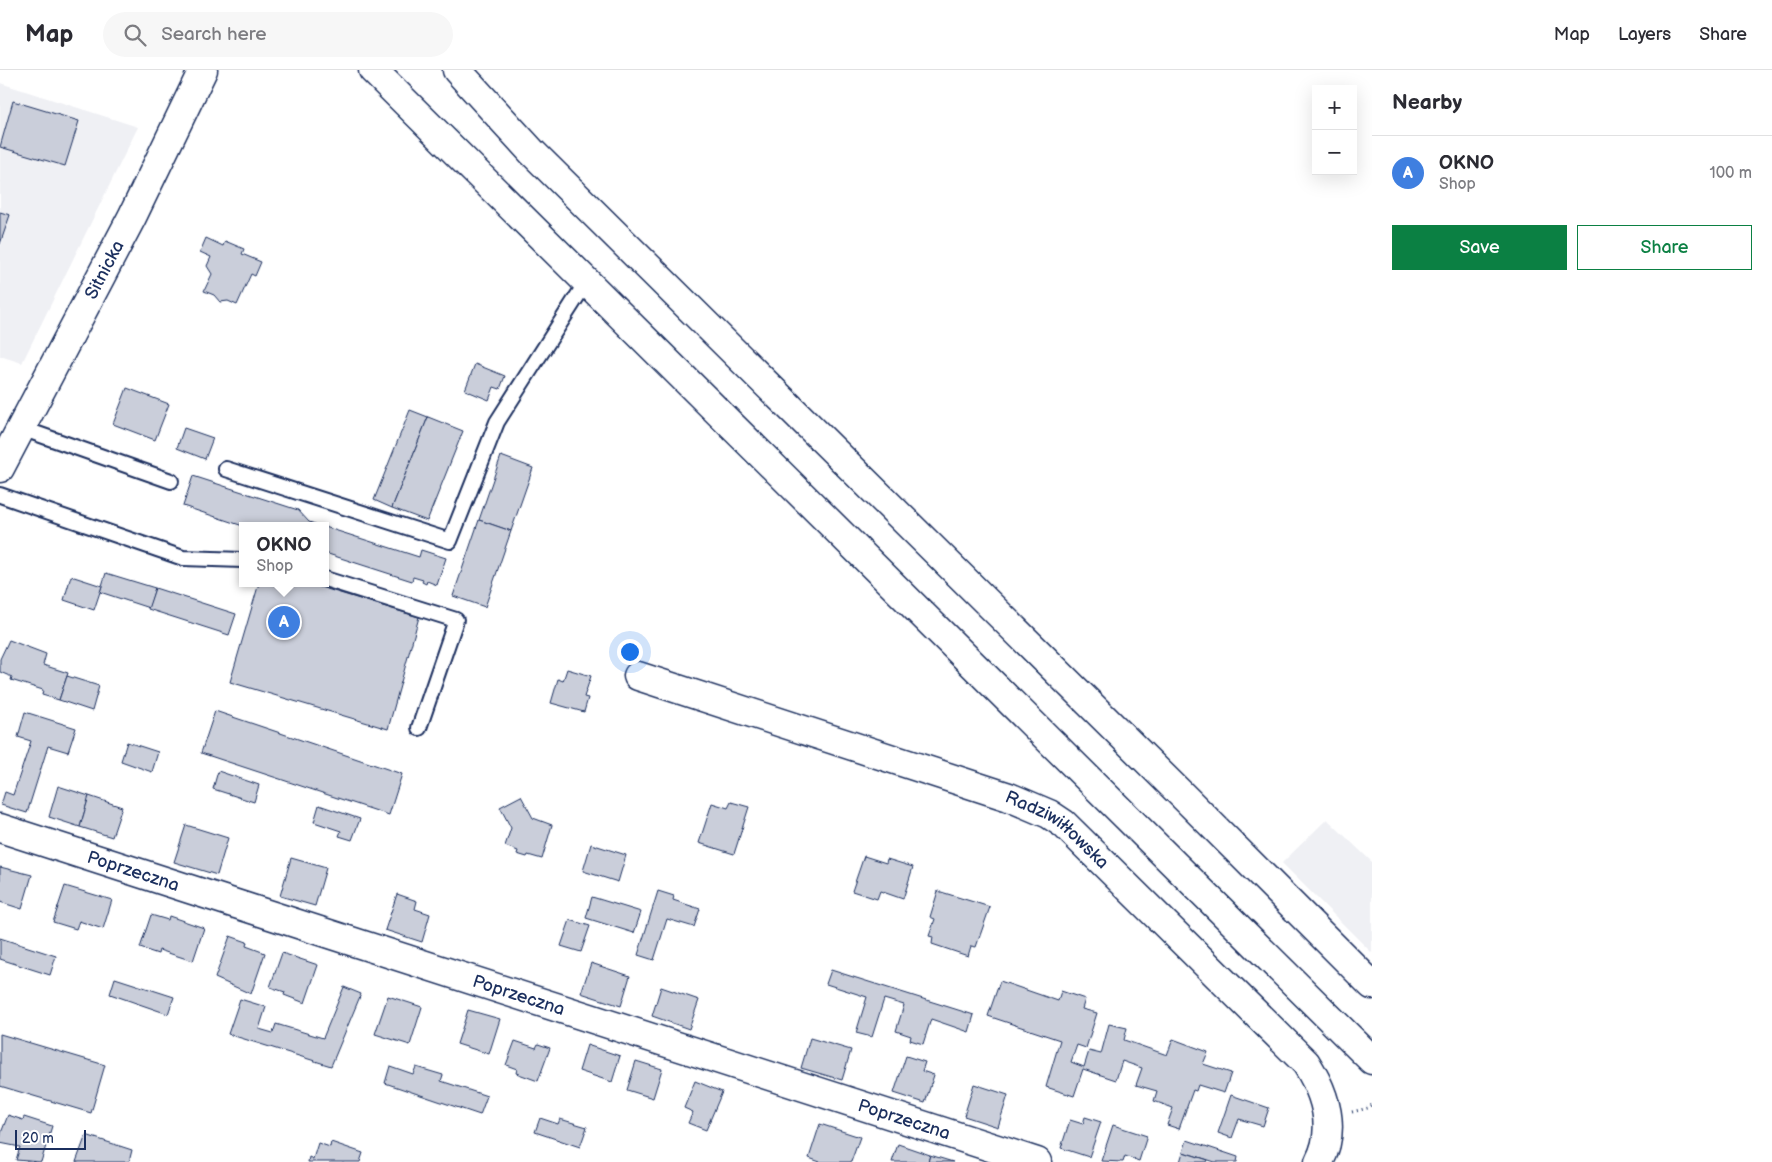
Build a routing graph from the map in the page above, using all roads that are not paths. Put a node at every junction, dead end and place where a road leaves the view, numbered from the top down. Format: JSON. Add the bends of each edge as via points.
{"nodes":[{"id":1,"x":203,"y":70,"type":"edge"},
{"id":2,"x":373,"y":70,"type":"edge"},
{"id":3,"x":456,"y":70,"type":"edge"},
{"id":4,"x":587,"y":281,"type":"junction"},
{"id":5,"x":21,"y":428,"type":"junction"},
{"id":6,"x":0,"y":468,"type":"edge"},
{"id":7,"x":226,"y":469,"type":"dead end"},
{"id":8,"x":171,"y":480,"type":"dead end"},
{"id":9,"x":0,"y":495,"type":"edge"},
{"id":10,"x":239,"y":560,"type":"edge"},
{"id":11,"x":329,"y":580,"type":"edge"},
{"id":12,"x":638,"y":676,"type":"dead end"},
{"id":13,"x":419,"y":728,"type":"dead end"},
{"id":14,"x":0,"y":828,"type":"edge"},
{"id":15,"x":1372,"y":985,"type":"edge"},
{"id":16,"x":1372,"y":1060,"type":"edge"},
{"id":17,"x":1036,"y":1162,"type":"edge"},
{"id":18,"x":1319,"y":1162,"type":"edge"}],
"edges":[{"from":1,"to":5,"type":"street","name":"Sitnicka","via":[[128,224]]},
{"from":2,"to":4,"type":"street"},
{"from":3,"to":15,"type":"street","via":[[532,152]]},
{"from":4,"to":7,"type":"lane","via":[[497,422],[450,542]]},
{"from":4,"to":16,"type":"street"},
{"from":5,"to":6,"type":"street","name":"Sitnicka"},
{"from":5,"to":8,"type":"lane"},
{"from":9,"to":10,"type":"lane","via":[[183,558]]},
{"from":11,"to":13,"type":"lane","via":[[456,620]]},
{"from":12,"to":18,"type":"street","name":"Radziwiłłowska","via":[[1009,797],[1064,824],[1306,1063],[1317,1080],[1328,1113],[1329,1129]]},
{"from":14,"to":17,"type":"street","name":"Poprzeczna"}]}
